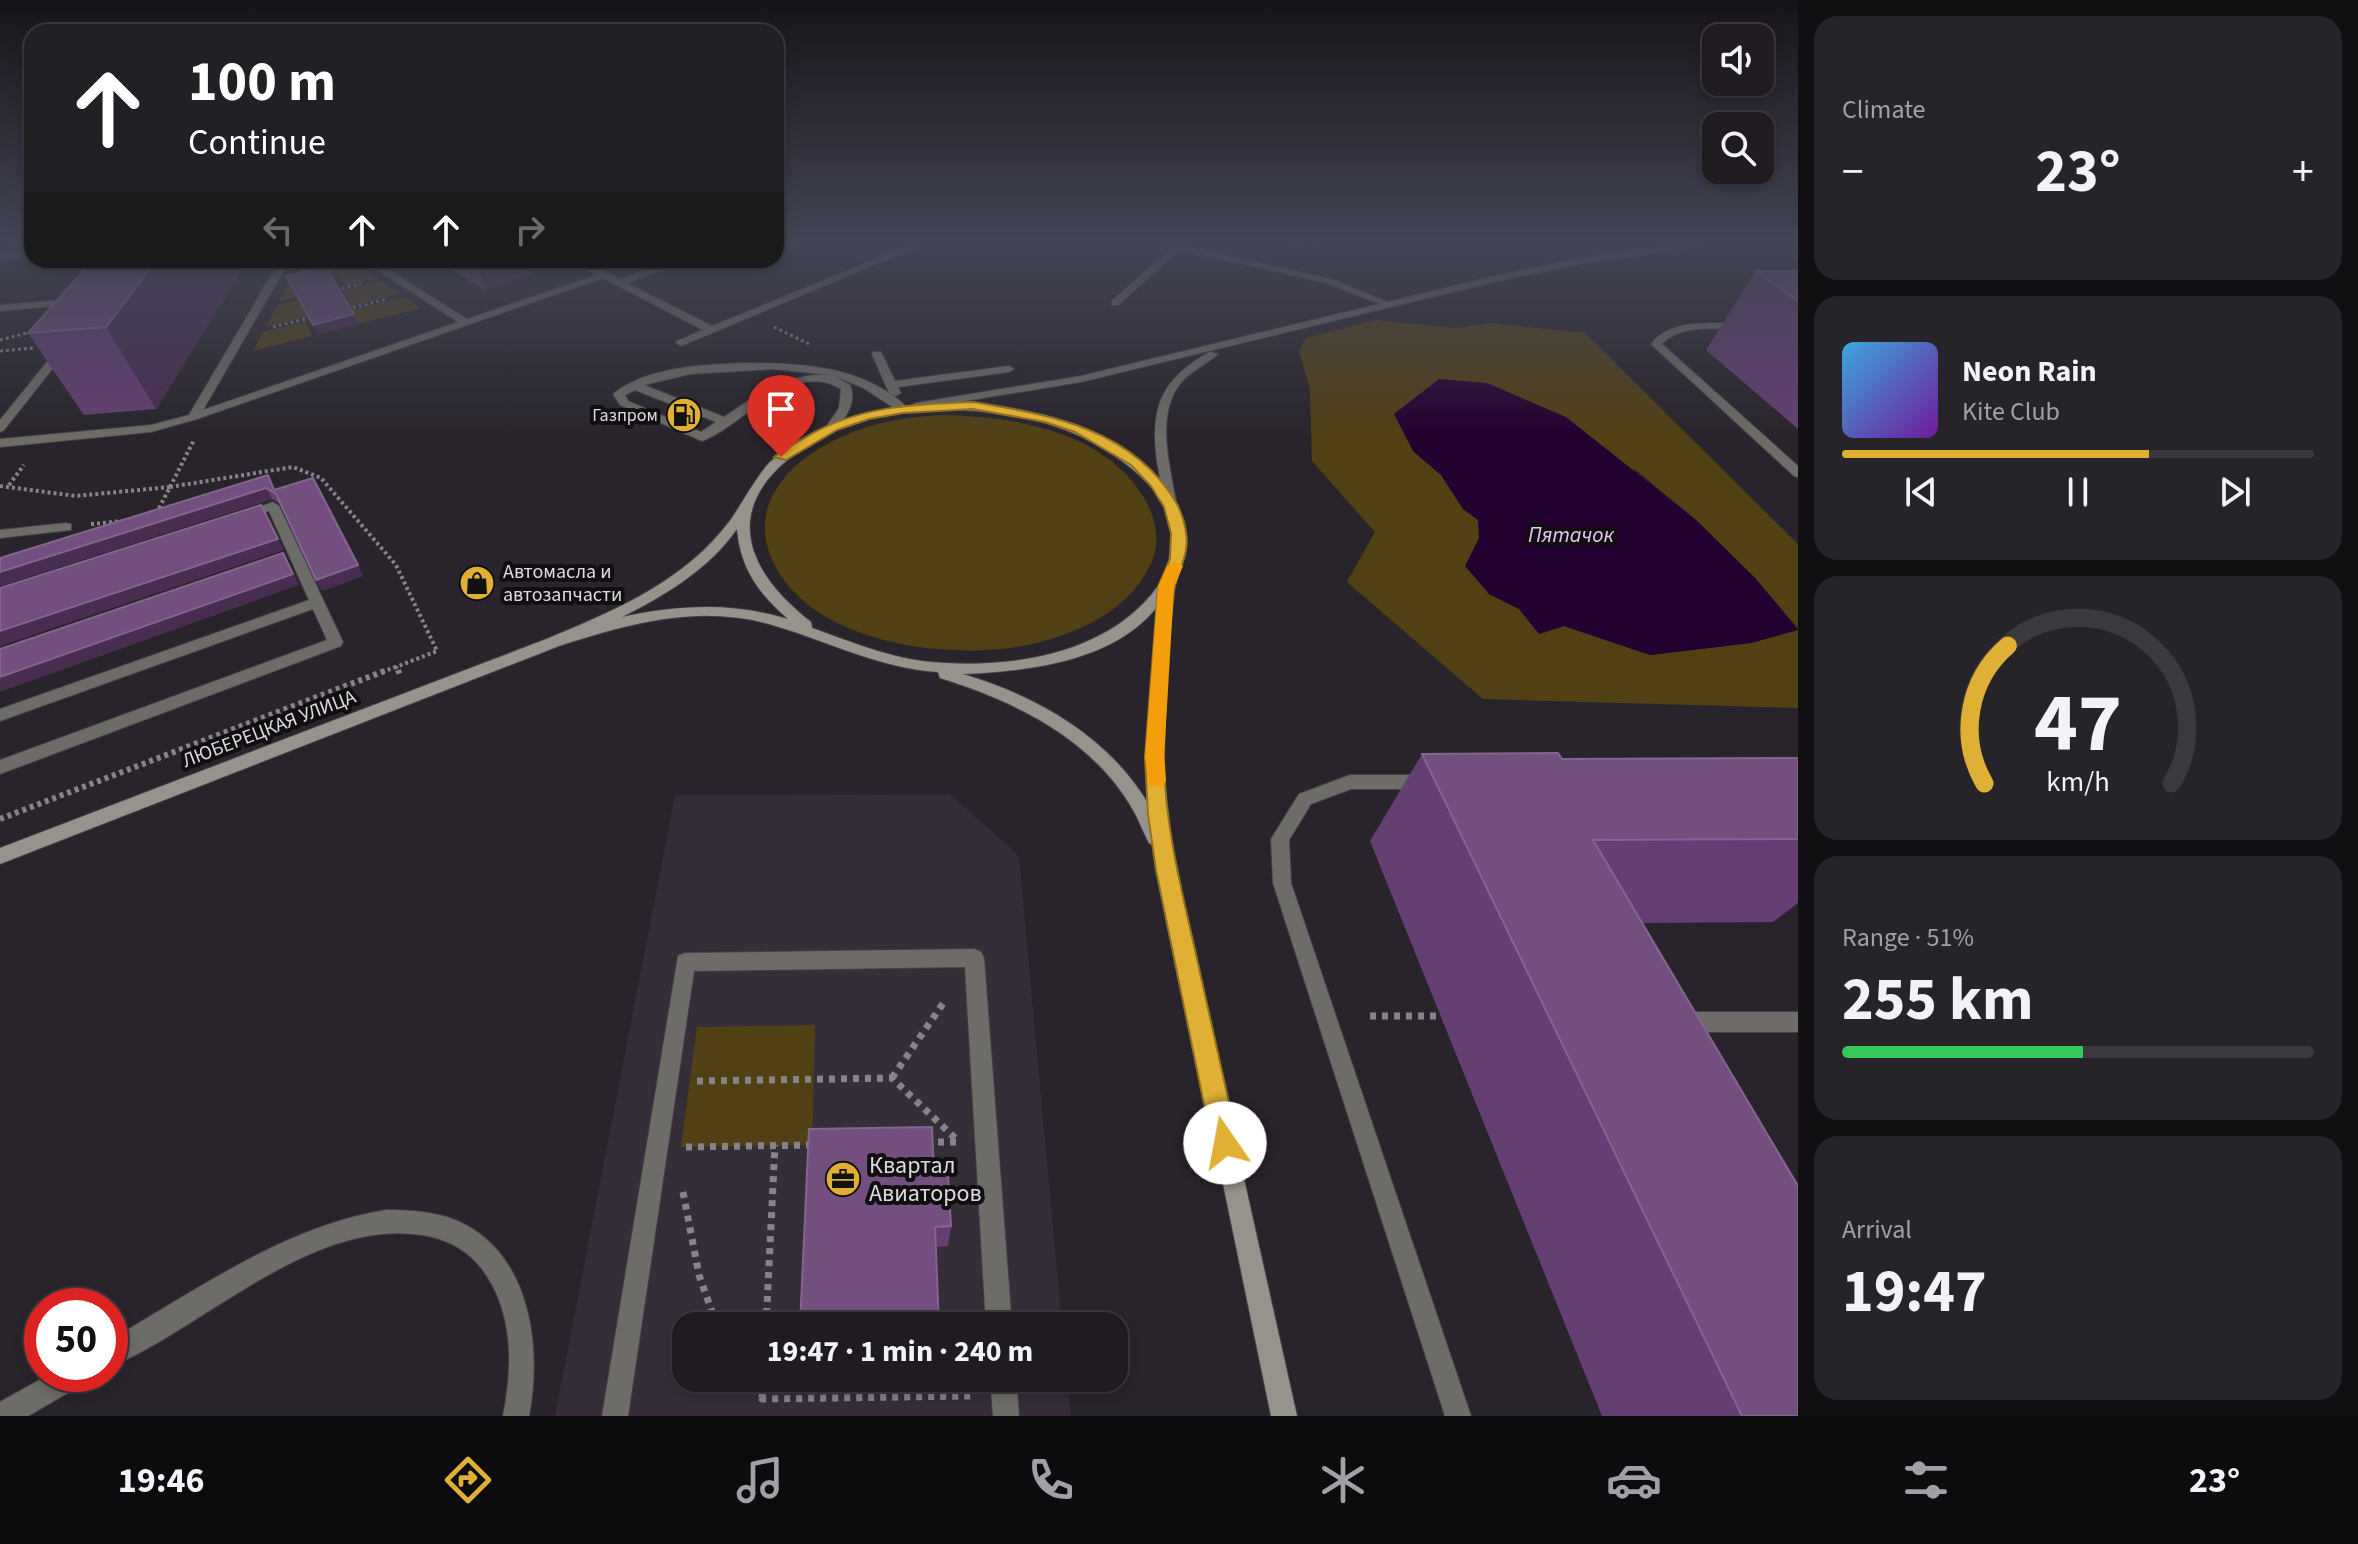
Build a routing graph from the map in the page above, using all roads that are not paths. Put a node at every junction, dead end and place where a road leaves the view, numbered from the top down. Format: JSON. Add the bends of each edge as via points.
{"nodes":[{"id":1,"x":257,"y":308,"type":"edge"},
{"id":2,"x":442,"y":308,"type":"edge"},
{"id":3,"x":509,"y":308,"type":"edge"},
{"id":4,"x":668,"y":308,"type":"edge"},
{"id":5,"x":765,"y":308,"type":"edge"},
{"id":6,"x":1365,"y":308,"type":"edge"},
{"id":7,"x":466,"y":323,"type":"junction"},
{"id":8,"x":1756,"y":326,"type":"dead end"},
{"id":9,"x":711,"y":330,"type":"junction"},
{"id":10,"x":1269,"y":333,"type":"junction"},
{"id":11,"x":74,"y":336,"type":"edge"},
{"id":12,"x":681,"y":343,"type":"dead end"},
{"id":13,"x":877,"y":354,"type":"dead end"},
{"id":14,"x":1009,"y":369,"type":"dead end"},
{"id":15,"x":892,"y":385,"type":"junction"},
{"id":16,"x":635,"y":386,"type":"junction"},
{"id":17,"x":903,"y":409,"type":"junction"},
{"id":18,"x":193,"y":417,"type":"junction"},
{"id":19,"x":726,"y":422,"type":"junction"},
{"id":20,"x":832,"y":427,"type":"junction"},
{"id":21,"x":0,"y":428,"type":"edge"},
{"id":22,"x":0,"y":443,"type":"edge"},
{"id":23,"x":1798,"y":473,"type":"edge"},
{"id":24,"x":748,"y":501,"type":"junction"},
{"id":25,"x":1171,"y":507,"type":"junction"},
{"id":26,"x":228,"y":520,"type":"edge"},
{"id":27,"x":66,"y":527,"type":"road end"},
{"id":28,"x":0,"y":534,"type":"edge"},
{"id":29,"x":1166,"y":587,"type":"junction"},
{"id":30,"x":318,"y":602,"type":"junction"},
{"id":31,"x":554,"y":642,"type":"junction"},
{"id":32,"x":845,"y":646,"type":"junction"},
{"id":33,"x":891,"y":660,"type":"junction"},
{"id":34,"x":0,"y":715,"type":"edge"},
{"id":35,"x":0,"y":767,"type":"edge"},
{"id":36,"x":1443,"y":782,"type":"edge"},
{"id":37,"x":0,"y":856,"type":"edge"},
{"id":38,"x":1166,"y":870,"type":"junction"},
{"id":39,"x":1798,"y":1022,"type":"edge"},
{"id":40,"x":1676,"y":1051,"type":"edge"},
{"id":41,"x":998,"y":1312,"type":"edge"},
{"id":42,"x":128,"y":1344,"type":"edge"},
{"id":43,"x":44,"y":1392,"type":"edge"},
{"id":44,"x":2,"y":1416,"type":"edge"},
{"id":45,"x":516,"y":1416,"type":"edge"},
{"id":46,"x":615,"y":1416,"type":"edge"},
{"id":47,"x":1284,"y":1416,"type":"edge"},
{"id":48,"x":1458,"y":1416,"type":"edge"}],
"edges":[{"from":1,"to":18,"type":"street"},
{"from":2,"to":7,"type":"street"},
{"from":3,"to":7,"type":"street"},
{"from":4,"to":9,"type":"street"},
{"from":5,"to":9,"type":"street"},
{"from":6,"to":10,"type":"street"},
{"from":7,"to":18,"type":"street"},
{"from":8,"to":23,"type":"street","via":[[1690,326],[1656,344]]},
{"from":9,"to":12,"type":"street"},
{"from":10,"to":17,"type":"street","via":[[1081,379]]},
{"from":10,"to":25,"type":"street","via":[[1195,363],[1164,397],[1159,423]]},
{"from":11,"to":21,"type":"street"},
{"from":13,"to":15,"type":"street"},
{"from":14,"to":15,"type":"street"},
{"from":15,"to":17,"type":"street"},
{"from":16,"to":17,"type":"street","via":[[697,371],[817,368],[868,385]]},
{"from":16,"to":19,"type":"street"},
{"from":16,"to":19,"type":"street","via":[[619,394],[624,403],[702,437]]},
{"from":17,"to":20,"type":"main road"},
{"from":17,"to":25,"type":"main road","via":[[998,408],[1048,418],[1136,462]]},
{"from":18,"to":22,"type":"street","via":[[151,428]]},
{"from":19,"to":20,"type":"street","via":[[789,382],[820,375],[839,380],[848,395]]},
{"from":20,"to":24,"type":"main road","via":[[781,457]]},
{"from":24,"to":31,"type":"main road","via":[[720,542],[670,582],[628,609]]},
{"from":24,"to":32,"type":"main road","via":[[742,525],[745,552],[757,580],[789,614]]},
{"from":25,"to":29,"type":"main road","via":[[1179,533],[1178,559]]},
{"from":26,"to":30,"type":"street","via":[[273,506],[288,557]]},
{"from":27,"to":28,"type":"street"},
{"from":29,"to":33,"type":"main road","via":[[1147,611],[1119,632],[1051,659],[988,669]]},
{"from":29,"to":38,"type":"main road","via":[[1155,757]]},
{"from":30,"to":34,"type":"street"},
{"from":30,"to":35,"type":"street","via":[[336,642]]},
{"from":31,"to":32,"type":"main road","via":[[631,620],[703,610],[764,616]]},
{"from":31,"to":37,"type":"main road","name":"ЛЮБЕРЕЦКАЯ УЛИЦА"},
{"from":32,"to":33,"type":"main road"},
{"from":33,"to":38,"type":"main road","via":[[1009,696],[1087,745],[1135,797]]},
{"from":36,"to":48,"type":"street","via":[[1350,782],[1305,799],[1280,839],[1282,883]]},
{"from":38,"to":47,"type":"main road"},
{"from":39,"to":40,"type":"street","via":[[1687,1022],[1675,1032]]},
{"from":41,"to":46,"type":"street","via":[[974,958],[685,962]]},
{"from":42,"to":45,"type":"street","via":[[331,1234],[380,1222],[424,1221],[462,1235],[490,1257],[514,1298],[523,1348]]},
{"from":43,"to":44,"type":"street"}]}
